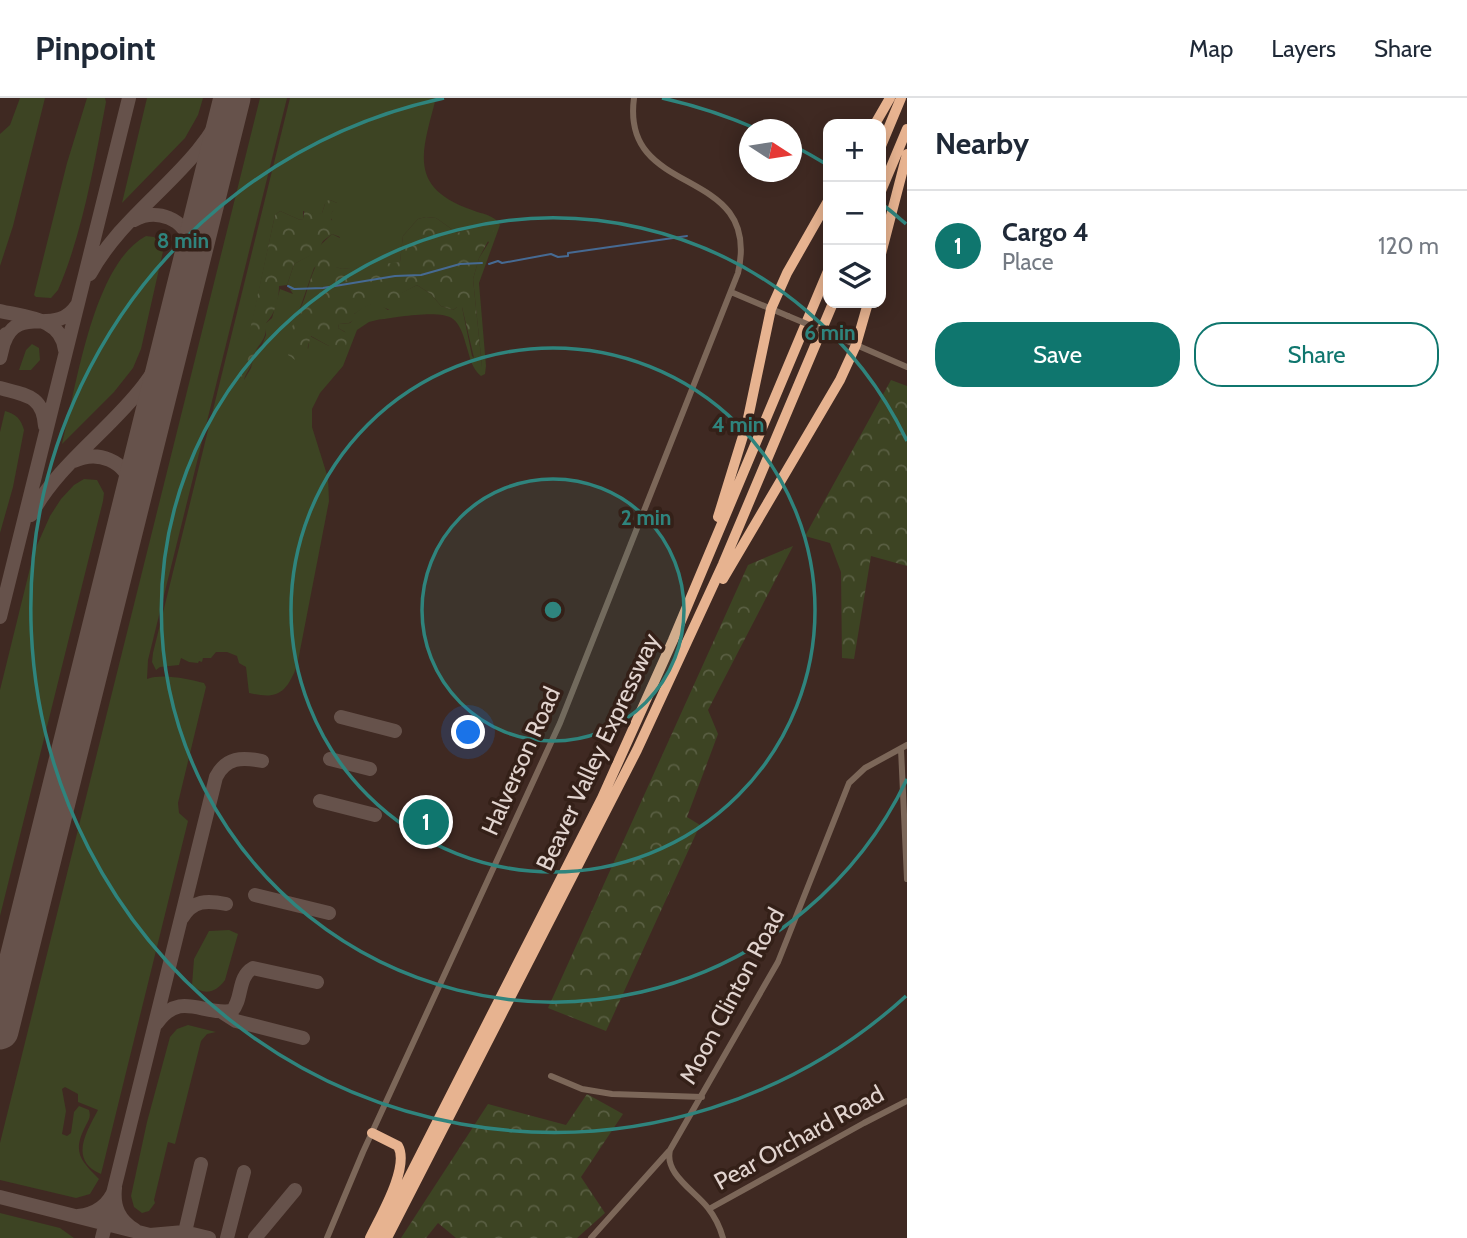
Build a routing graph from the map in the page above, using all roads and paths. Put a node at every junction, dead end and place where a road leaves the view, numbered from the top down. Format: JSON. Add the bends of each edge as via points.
{"nodes":[{"id":1,"x":634,"y":98,"type":"edge"},
{"id":2,"x":890,"y":98,"type":"edge"},
{"id":3,"x":901,"y":98,"type":"edge"},
{"id":4,"x":878,"y":119,"type":"edge"},
{"id":5,"x":907,"y":129,"type":"edge"},
{"id":6,"x":886,"y":134,"type":"edge"},
{"id":7,"x":907,"y":154,"type":"edge"},
{"id":8,"x":885,"y":182,"type":"edge"},
{"id":9,"x":823,"y":210,"type":"edge"},
{"id":10,"x":883,"y":245,"type":"edge"},
{"id":11,"x":823,"y":283,"type":"edge"},
{"id":12,"x":731,"y":292,"type":"junction"},
{"id":13,"x":831,"y":308,"type":"edge"},
{"id":14,"x":867,"y":308,"type":"edge"},
{"id":15,"x":771,"y":309,"type":"junction"},
{"id":16,"x":856,"y":345,"type":"junction"},
{"id":17,"x":907,"y":367,"type":"edge"},
{"id":18,"x":682,"y":656,"type":"junction"},
{"id":19,"x":660,"y":668,"type":"junction"},
{"id":20,"x":904,"y":747,"type":"edge"},
{"id":21,"x":907,"y":879,"type":"edge"},
{"id":22,"x":551,"y":1076,"type":"dead end"},
{"id":23,"x":702,"y":1097,"type":"junction"},
{"id":24,"x":907,"y":1101,"type":"edge"},
{"id":25,"x":372,"y":1133,"type":"junction"},
{"id":26,"x":670,"y":1150,"type":"junction"},
{"id":27,"x":709,"y":1209,"type":"junction"},
{"id":28,"x":327,"y":1238,"type":"edge"},
{"id":29,"x":370,"y":1238,"type":"edge"},
{"id":30,"x":378,"y":1238,"type":"edge"},
{"id":31,"x":387,"y":1238,"type":"edge"},
{"id":32,"x":591,"y":1238,"type":"edge"},
{"id":33,"x":723,"y":1238,"type":"edge"}],
"edges":[{"from":1,"to":12,"type":"street","name":"Halverson Road","via":[[633,125],[644,151],[667,171],[717,198],[733,217],[740,233],[741,255]]},
{"from":2,"to":4,"type":"highway"},
{"from":3,"to":6,"type":"highway"},
{"from":5,"to":8,"type":"highway"},
{"from":7,"to":10,"type":"highway"},
{"from":9,"to":15,"type":"highway"},
{"from":11,"to":19,"type":"highway","name":"Beaver Valley Expressway"},
{"from":12,"to":15,"type":"street"},
{"from":12,"to":25,"type":"street","name":"Halverson Road","via":[[560,723]]},
{"from":13,"to":18,"type":"highway","name":"Beaver Valley Expressway"},
{"from":14,"to":16,"type":"highway"},
{"from":15,"to":16,"type":"street","bridge":true},
{"from":15,"to":19,"type":"highway","via":[[733,474]]},
{"from":16,"to":17,"type":"street"},
{"from":16,"to":18,"type":"highway"},
{"from":18,"to":31,"type":"highway","name":"Beaver Valley Expressway"},
{"from":19,"to":30,"type":"highway","name":"Beaver Valley Expressway","via":[[571,863]]},
{"from":20,"to":21,"type":"street"},
{"from":20,"to":23,"type":"street","name":"Moon Clinton Road","via":[[865,768],[846,787],[778,962]]},
{"from":22,"to":23,"type":"street","via":[[582,1089],[612,1094]]},
{"from":23,"to":26,"type":"street","name":"Moon Clinton Road"},
{"from":24,"to":27,"type":"street","name":"Pear Orchard Road"},
{"from":25,"to":28,"type":"street","name":"Halverson Road"},
{"from":25,"to":29,"type":"highway","via":[[398,1146],[401,1155],[395,1182]]},
{"from":26,"to":27,"type":"street","via":[[671,1167]]},
{"from":26,"to":32,"type":"street","name":"Moon Clinton Road"},
{"from":27,"to":33,"type":"street"}]}
